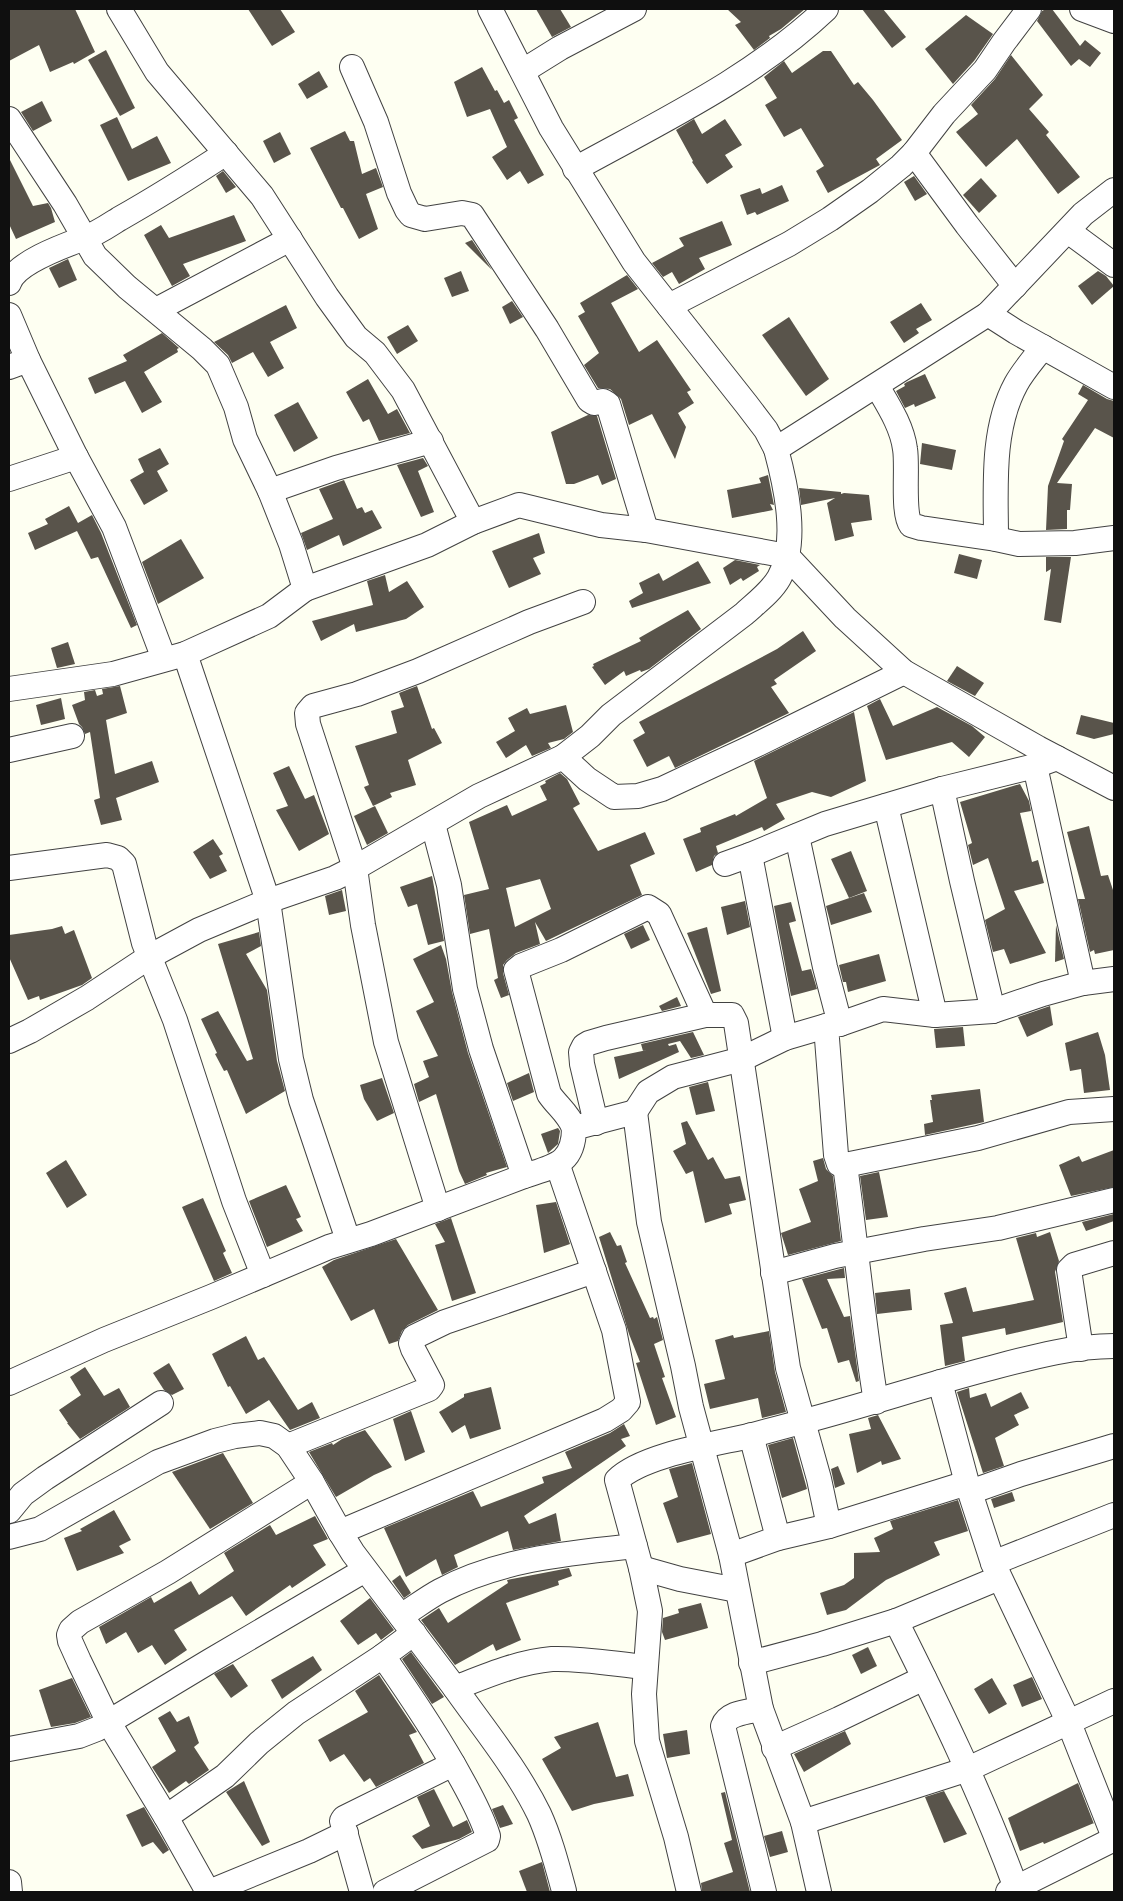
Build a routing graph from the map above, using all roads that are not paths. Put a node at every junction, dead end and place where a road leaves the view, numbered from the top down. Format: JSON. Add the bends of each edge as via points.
{"nodes":[{"id":1,"x":119,"y":9,"type":"edge"},
{"id":2,"x":490,"y":9,"type":"edge"},
{"id":3,"x":634,"y":9,"type":"edge"},
{"id":4,"x":826,"y":9,"type":"edge"},
{"id":5,"x":1028,"y":9,"type":"edge"},
{"id":6,"x":1082,"y":9,"type":"edge"},
{"id":7,"x":1114,"y":21,"type":"edge"},
{"id":8,"x":352,"y":67,"type":"dead end"},
{"id":9,"x":523,"y":71,"type":"junction"},
{"id":10,"x":9,"y":120,"type":"edge"},
{"id":11,"x":226,"y":152,"type":"junction"},
{"id":12,"x":914,"y":153,"type":"junction"},
{"id":13,"x":575,"y":169,"type":"junction"},
{"id":14,"x":1114,"y":190,"type":"edge"},
{"id":15,"x":1068,"y":231,"type":"junction"},
{"id":16,"x":84,"y":239,"type":"junction"},
{"id":17,"x":290,"y":239,"type":"junction"},
{"id":18,"x":1114,"y":265,"type":"edge"},
{"id":19,"x":9,"y":283,"type":"edge"},
{"id":20,"x":1016,"y":286,"type":"junction"},
{"id":21,"x":669,"y":306,"type":"junction"},
{"id":22,"x":156,"y":310,"type":"junction"},
{"id":23,"x":988,"y":314,"type":"junction"},
{"id":24,"x":9,"y":315,"type":"edge"},
{"id":25,"x":1043,"y":347,"type":"junction"},
{"id":26,"x":18,"y":363,"type":"edge"},
{"id":27,"x":877,"y":386,"type":"junction"},
{"id":28,"x":1114,"y":386,"type":"edge"},
{"id":29,"x":431,"y":441,"type":"junction"},
{"id":30,"x":776,"y":449,"type":"junction"},
{"id":31,"x":76,"y":457,"type":"junction"},
{"id":32,"x":9,"y":479,"type":"edge"},
{"id":33,"x":270,"y":491,"type":"junction"},
{"id":34,"x":473,"y":522,"type":"junction"},
{"id":35,"x":646,"y":530,"type":"junction"},
{"id":36,"x":1114,"y":538,"type":"edge"},
{"id":37,"x":996,"y":539,"type":"junction"},
{"id":38,"x":787,"y":556,"type":"junction"},
{"id":39,"x":305,"y":588,"type":"junction"},
{"id":40,"x":583,"y":602,"type":"dead end"},
{"id":41,"x":175,"y":657,"type":"junction"},
{"id":42,"x":904,"y":672,"type":"junction"},
{"id":43,"x":9,"y":688,"type":"edge"},
{"id":44,"x":72,"y":736,"type":"dead end"},
{"id":45,"x":9,"y":750,"type":"edge"},
{"id":46,"x":563,"y":757,"type":"junction"},
{"id":47,"x":1046,"y":762,"type":"junction"},
{"id":48,"x":1114,"y":788,"type":"edge"},
{"id":49,"x":942,"y":790,"type":"junction"},
{"id":50,"x":886,"y":806,"type":"junction"},
{"id":51,"x":433,"y":824,"type":"junction"},
{"id":52,"x":797,"y":836,"type":"junction"},
{"id":53,"x":750,"y":855,"type":"junction"},
{"id":54,"x":725,"y":864,"type":"dead end"},
{"id":55,"x":9,"y":868,"type":"edge"},
{"id":56,"x":355,"y":868,"type":"junction"},
{"id":57,"x":268,"y":901,"type":"junction"},
{"id":58,"x":149,"y":957,"type":"junction"},
{"id":59,"x":1114,"y":979,"type":"edge"},
{"id":60,"x":1083,"y":983,"type":"junction"},
{"id":61,"x":993,"y":1011,"type":"junction"},
{"id":62,"x":705,"y":1015,"type":"junction"},
{"id":63,"x":935,"y":1015,"type":"junction"},
{"id":64,"x":833,"y":1025,"type":"junction"},
{"id":65,"x":784,"y":1038,"type":"junction"},
{"id":66,"x":9,"y":1041,"type":"edge"},
{"id":67,"x":742,"y":1058,"type":"junction"},
{"id":68,"x":1114,"y":1109,"type":"edge"},
{"id":69,"x":635,"y":1112,"type":"junction"},
{"id":70,"x":585,"y":1126,"type":"junction"},
{"id":71,"x":845,"y":1165,"type":"junction"},
{"id":72,"x":558,"y":1166,"type":"junction"},
{"id":73,"x":524,"y":1176,"type":"junction"},
{"id":74,"x":1114,"y":1200,"type":"edge"},
{"id":75,"x":438,"y":1209,"type":"junction"},
{"id":76,"x":348,"y":1240,"type":"junction"},
{"id":77,"x":857,"y":1252,"type":"junction"},
{"id":78,"x":1114,"y":1253,"type":"edge"},
{"id":79,"x":594,"y":1271,"type":"junction"},
{"id":80,"x":773,"y":1273,"type":"junction"},
{"id":81,"x":263,"y":1276,"type":"junction"},
{"id":82,"x":1114,"y":1346,"type":"edge"},
{"id":83,"x":1081,"y":1349,"type":"junction"},
{"id":84,"x":940,"y":1382,"type":"junction"},
{"id":85,"x":9,"y":1383,"type":"edge"},
{"id":86,"x":876,"y":1402,"type":"junction"},
{"id":87,"x":161,"y":1403,"type":"dead end"},
{"id":88,"x":802,"y":1422,"type":"junction"},
{"id":89,"x":751,"y":1435,"type":"junction"},
{"id":90,"x":288,"y":1446,"type":"junction"},
{"id":91,"x":703,"y":1446,"type":"junction"},
{"id":92,"x":1114,"y":1446,"type":"edge"},
{"id":93,"x":312,"y":1482,"type":"junction"},
{"id":94,"x":969,"y":1487,"type":"junction"},
{"id":95,"x":9,"y":1510,"type":"edge"},
{"id":96,"x":1114,"y":1516,"type":"edge"},
{"id":97,"x":829,"y":1526,"type":"junction"},
{"id":98,"x":340,"y":1532,"type":"junction"},
{"id":99,"x":9,"y":1537,"type":"edge"},
{"id":100,"x":778,"y":1538,"type":"junction"},
{"id":101,"x":731,"y":1555,"type":"junction"},
{"id":102,"x":638,"y":1557,"type":"junction"},
{"id":103,"x":365,"y":1570,"type":"junction"},
{"id":104,"x":996,"y":1570,"type":"junction"},
{"id":105,"x":737,"y":1590,"type":"junction"},
{"id":106,"x":896,"y":1621,"type":"junction"},
{"id":107,"x":408,"y":1625,"type":"junction"},
{"id":108,"x":383,"y":1656,"type":"junction"},
{"id":109,"x":751,"y":1662,"type":"junction"},
{"id":110,"x":645,"y":1667,"type":"junction"},
{"id":111,"x":924,"y":1678,"type":"junction"},
{"id":112,"x":455,"y":1688,"type":"junction"},
{"id":113,"x":1114,"y":1701,"type":"edge"},
{"id":114,"x":761,"y":1709,"type":"junction"},
{"id":115,"x":109,"y":1722,"type":"junction"},
{"id":116,"x":1069,"y":1723,"type":"junction"},
{"id":117,"x":774,"y":1748,"type":"junction"},
{"id":118,"x":9,"y":1749,"type":"edge"},
{"id":119,"x":453,"y":1764,"type":"junction"},
{"id":120,"x":968,"y":1769,"type":"junction"},
{"id":121,"x":166,"y":1817,"type":"junction"},
{"id":122,"x":803,"y":1822,"type":"junction"},
{"id":123,"x":346,"y":1833,"type":"junction"},
{"id":124,"x":1114,"y":1838,"type":"edge"},
{"id":125,"x":9,"y":1882,"type":"edge"},
{"id":126,"x":1012,"y":1890,"type":"edge"},
{"id":127,"x":564,"y":1891,"type":"dead end"},
{"id":128,"x":10,"y":1892,"type":"edge"},
{"id":129,"x":208,"y":1892,"type":"edge"},
{"id":130,"x":362,"y":1892,"type":"edge"},
{"id":131,"x":385,"y":1892,"type":"edge"},
{"id":132,"x":689,"y":1892,"type":"edge"},
{"id":133,"x":764,"y":1892,"type":"edge"},
{"id":134,"x":819,"y":1892,"type":"edge"}],
"edges":[{"from":1,"to":11,"type":"street","via":[[157,72]]},
{"from":2,"to":9,"type":"street"},
{"from":3,"to":9,"type":"street"},
{"from":4,"to":13,"type":"street","via":[[767,58],[718,91]]},
{"from":5,"to":12,"type":"street","via":[[985,70],[944,114]]},
{"from":6,"to":7,"type":"street"},
{"from":8,"to":35,"type":"street","via":[[376,122],[407,210],[425,219],[462,213],[472,215],[590,400],[608,404]]},
{"from":9,"to":13,"type":"street"},
{"from":10,"to":16,"type":"street","via":[[65,204]]},
{"from":11,"to":16,"type":"street","via":[[164,194]]},
{"from":11,"to":17,"type":"street","via":[[262,196]]},
{"from":12,"to":20,"type":"street"},
{"from":12,"to":21,"type":"street","via":[[870,191],[830,219],[789,244]]},
{"from":13,"to":21,"type":"street","via":[[634,262]]},
{"from":14,"to":15,"type":"street","via":[[1083,214]]},
{"from":15,"to":18,"type":"street"},
{"from":15,"to":20,"type":"street"},
{"from":16,"to":19,"type":"street","via":[[62,246],[20,269]]},
{"from":16,"to":22,"type":"street","via":[[95,256],[120,281]]},
{"from":17,"to":22,"type":"street"},
{"from":17,"to":29,"type":"street","via":[[356,337],[375,353],[403,390]]},
{"from":20,"to":23,"type":"street"},
{"from":21,"to":30,"type":"street","via":[[766,430]]},
{"from":22,"to":33,"type":"street","via":[[218,366],[236,407],[245,439]]},
{"from":23,"to":25,"type":"street"},
{"from":23,"to":27,"type":"street"},
{"from":24,"to":26,"type":"street"},
{"from":25,"to":28,"type":"street"},
{"from":25,"to":37,"type":"street","via":[[1016,383],[999,436]]},
{"from":26,"to":31,"type":"street"},
{"from":27,"to":30,"type":"street"},
{"from":27,"to":37,"type":"street","via":[[896,420],[905,448],[908,522],[920,528]]},
{"from":29,"to":33,"type":"street"},
{"from":29,"to":34,"type":"street"},
{"from":30,"to":38,"type":"street","via":[[783,474],[790,534]]},
{"from":31,"to":32,"type":"street"},
{"from":31,"to":41,"type":"street","via":[[114,527]]},
{"from":33,"to":39,"type":"street"},
{"from":34,"to":35,"type":"street","via":[[519,505],[601,525]]},
{"from":34,"to":39,"type":"street","via":[[427,545]]},
{"from":35,"to":38,"type":"street"},
{"from":36,"to":37,"type":"street","via":[[1043,544],[1019,544]]},
{"from":38,"to":42,"type":"street","via":[[845,618]]},
{"from":38,"to":46,"type":"street","via":[[779,578],[765,596],[611,714]]},
{"from":39,"to":41,"type":"street","via":[[269,616]]},
{"from":40,"to":56,"type":"street","via":[[418,671],[308,710],[306,718]]},
{"from":41,"to":43,"type":"street","via":[[113,674]]},
{"from":41,"to":57,"type":"street"},
{"from":42,"to":46,"type":"street","via":[[754,746],[638,796],[614,797]]},
{"from":42,"to":47,"type":"street"},
{"from":44,"to":45,"type":"street"},
{"from":46,"to":51,"type":"street","via":[[479,796]]},
{"from":47,"to":48,"type":"street"},
{"from":47,"to":49,"type":"street"},
{"from":47,"to":60,"type":"street"},
{"from":49,"to":50,"type":"street"},
{"from":49,"to":61,"type":"street"},
{"from":50,"to":52,"type":"street"},
{"from":50,"to":63,"type":"street"},
{"from":51,"to":56,"type":"street"},
{"from":51,"to":73,"type":"street","via":[[449,885],[468,998],[481,1049]]},
{"from":52,"to":53,"type":"street"},
{"from":52,"to":64,"type":"street","via":[[823,959]]},
{"from":53,"to":54,"type":"street"},
{"from":53,"to":65,"type":"street"},
{"from":55,"to":58,"type":"street","via":[[107,855],[118,858],[124,864]]},
{"from":56,"to":57,"type":"street"},
{"from":56,"to":75,"type":"street","via":[[386,1042]]},
{"from":57,"to":58,"type":"street","via":[[200,930]]},
{"from":57,"to":76,"type":"street","via":[[291,1060],[301,1100]]},
{"from":58,"to":66,"type":"street","via":[[87,998]]},
{"from":58,"to":81,"type":"street","via":[[175,1020],[234,1201]]},
{"from":59,"to":60,"type":"street"},
{"from":60,"to":61,"type":"street"},
{"from":61,"to":63,"type":"street"},
{"from":62,"to":67,"type":"street","via":[[734,1017]]},
{"from":62,"to":70,"type":"street","via":[[584,1046],[581,1052]]},
{"from":62,"to":70,"type":"street","via":[[659,914],[648,907],[518,968],[516,975],[550,1094],[570,1118]]},
{"from":63,"to":64,"type":"street","via":[[883,1009]]},
{"from":64,"to":65,"type":"street"},
{"from":64,"to":71,"type":"street","via":[[836,1155],[837,1162]]},
{"from":65,"to":67,"type":"street"},
{"from":67,"to":69,"type":"street","via":[[673,1077],[648,1092]]},
{"from":67,"to":80,"type":"street"},
{"from":68,"to":71,"type":"street","via":[[1069,1112],[978,1138]]},
{"from":69,"to":70,"type":"street"},
{"from":69,"to":91,"type":"street","via":[[649,1222],[691,1408]]},
{"from":70,"to":72,"type":"street"},
{"from":71,"to":77,"type":"street"},
{"from":72,"to":73,"type":"street"},
{"from":72,"to":79,"type":"street"},
{"from":73,"to":75,"type":"street"},
{"from":74,"to":77,"type":"street","via":[[998,1228]]},
{"from":75,"to":76,"type":"street"},
{"from":76,"to":81,"type":"street"},
{"from":77,"to":80,"type":"street"},
{"from":77,"to":86,"type":"street"},
{"from":78,"to":83,"type":"street","via":[[1074,1265],[1069,1270]]},
{"from":79,"to":90,"type":"street","via":[[445,1322],[414,1337],[411,1343],[432,1385],[429,1389]]},
{"from":79,"to":98,"type":"street","via":[[616,1338],[628,1402],[626,1406],[605,1420]]},
{"from":80,"to":88,"type":"street","via":[[788,1368]]},
{"from":81,"to":85,"type":"street","via":[[104,1340]]},
{"from":82,"to":83,"type":"street"},
{"from":83,"to":84,"type":"street","via":[[1037,1356]]},
{"from":84,"to":86,"type":"street"},
{"from":84,"to":94,"type":"street"},
{"from":86,"to":88,"type":"street"},
{"from":87,"to":95,"type":"street","via":[[23,1494]]},
{"from":88,"to":89,"type":"street"},
{"from":88,"to":97,"type":"street"},
{"from":89,"to":91,"type":"street"},
{"from":89,"to":100,"type":"street"},
{"from":90,"to":93,"type":"street"},
{"from":90,"to":99,"type":"street","via":[[274,1436],[260,1433],[215,1441],[158,1462],[40,1529]]},
{"from":91,"to":101,"type":"street"},
{"from":91,"to":102,"type":"street","via":[[643,1464],[618,1480]]},
{"from":92,"to":94,"type":"street"},
{"from":93,"to":98,"type":"street"},
{"from":93,"to":115,"type":"street","via":[[71,1630],[70,1641]]},
{"from":94,"to":97,"type":"street"},
{"from":94,"to":104,"type":"street"},
{"from":96,"to":104,"type":"street"},
{"from":97,"to":100,"type":"street"},
{"from":98,"to":103,"type":"street"},
{"from":100,"to":101,"type":"street"},
{"from":101,"to":105,"type":"street"},
{"from":102,"to":105,"type":"street","via":[[680,1579]]},
{"from":102,"to":107,"type":"street","via":[[567,1553],[503,1567],[439,1592]]},
{"from":102,"to":110,"type":"street","via":[[650,1611]]},
{"from":103,"to":107,"type":"street"},
{"from":103,"to":115,"type":"street"},
{"from":104,"to":106,"type":"street"},
{"from":104,"to":116,"type":"street"},
{"from":105,"to":109,"type":"street"},
{"from":106,"to":109,"type":"street"},
{"from":106,"to":111,"type":"street"},
{"from":107,"to":108,"type":"street"},
{"from":107,"to":112,"type":"street"},
{"from":108,"to":119,"type":"street","via":[[414,1699]]},
{"from":108,"to":121,"type":"street","via":[[296,1713],[225,1776]]},
{"from":109,"to":114,"type":"street"},
{"from":110,"to":112,"type":"street","via":[[551,1660],[523,1664]]},
{"from":110,"to":132,"type":"street","via":[[647,1741]]},
{"from":111,"to":117,"type":"street"},
{"from":111,"to":120,"type":"street"},
{"from":112,"to":127,"type":"street","via":[[524,1787],[548,1835]]},
{"from":113,"to":116,"type":"street"},
{"from":114,"to":117,"type":"street"},
{"from":114,"to":133,"type":"street","via":[[730,1716],[723,1726]]},
{"from":115,"to":118,"type":"street","via":[[79,1736]]},
{"from":115,"to":121,"type":"street"},
{"from":116,"to":120,"type":"street"},
{"from":116,"to":124,"type":"street"},
{"from":117,"to":122,"type":"street"},
{"from":119,"to":123,"type":"street","via":[[347,1815],[342,1821]]},
{"from":119,"to":131,"type":"street","via":[[487,1832],[487,1840]]},
{"from":120,"to":122,"type":"street"},
{"from":120,"to":126,"type":"street","via":[[994,1829]]},
{"from":121,"to":129,"type":"street"},
{"from":122,"to":134,"type":"street"},
{"from":123,"to":129,"type":"street"},
{"from":123,"to":130,"type":"street"},
{"from":124,"to":126,"type":"street"},
{"from":125,"to":128,"type":"street"}]}
